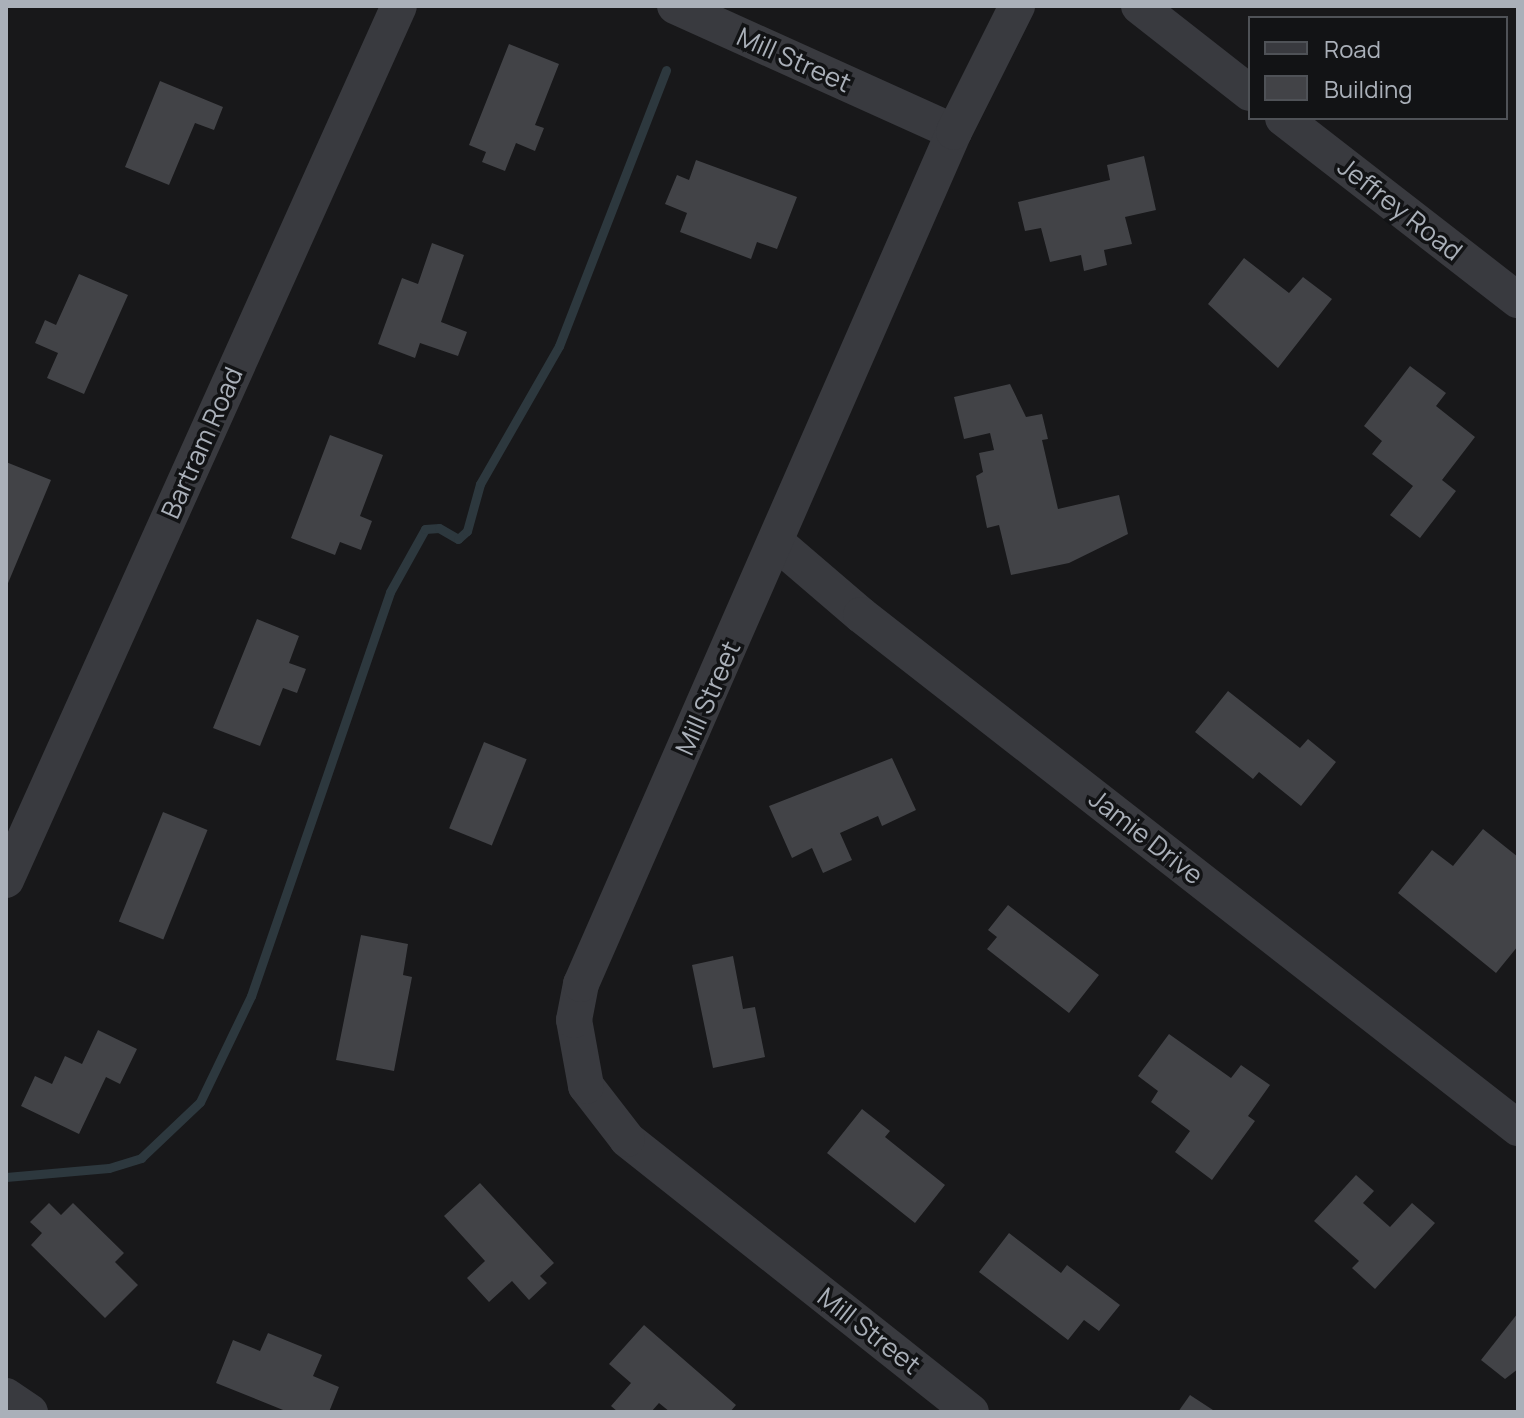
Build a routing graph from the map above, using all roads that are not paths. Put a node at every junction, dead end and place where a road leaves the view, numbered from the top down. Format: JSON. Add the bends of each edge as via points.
{"nodes":[{"id":1,"x":399,"y":6,"type":"edge"},
{"id":2,"x":675,"y":6,"type":"edge"},
{"id":3,"x":1017,"y":6,"type":"edge"},
{"id":4,"x":1139,"y":6,"type":"edge"},
{"id":5,"x":1248,"y":91,"type":"edge"},
{"id":6,"x":1286,"y":120,"type":"edge"},
{"id":7,"x":954,"y":132,"type":"junction"},
{"id":8,"x":1518,"y":300,"type":"edge"},
{"id":9,"x":777,"y":543,"type":"junction"},
{"id":10,"x":6,"y":880,"type":"edge"},
{"id":11,"x":1518,"y":1128,"type":"edge"},
{"id":12,"x":6,"y":1396,"type":"edge"},
{"id":13,"x":30,"y":1412,"type":"edge"},
{"id":14,"x":971,"y":1412,"type":"edge"}],
"edges":[{"from":1,"to":10,"type":"street","name":"Bartram Road"},
{"from":2,"to":7,"type":"street","name":"Mill Street"},
{"from":3,"to":7,"type":"street"},
{"from":4,"to":5,"type":"street"},
{"from":6,"to":8,"type":"street","name":"Jeffrey Road"},
{"from":7,"to":9,"type":"street","name":"Mill Street"},
{"from":9,"to":11,"type":"street","name":"Jamie Drive","via":[[861,615]]},
{"from":9,"to":14,"type":"street","name":"Mill Street","via":[[581,984],[574,1020],[586,1086],[627,1139]]},
{"from":12,"to":13,"type":"street"}]}
